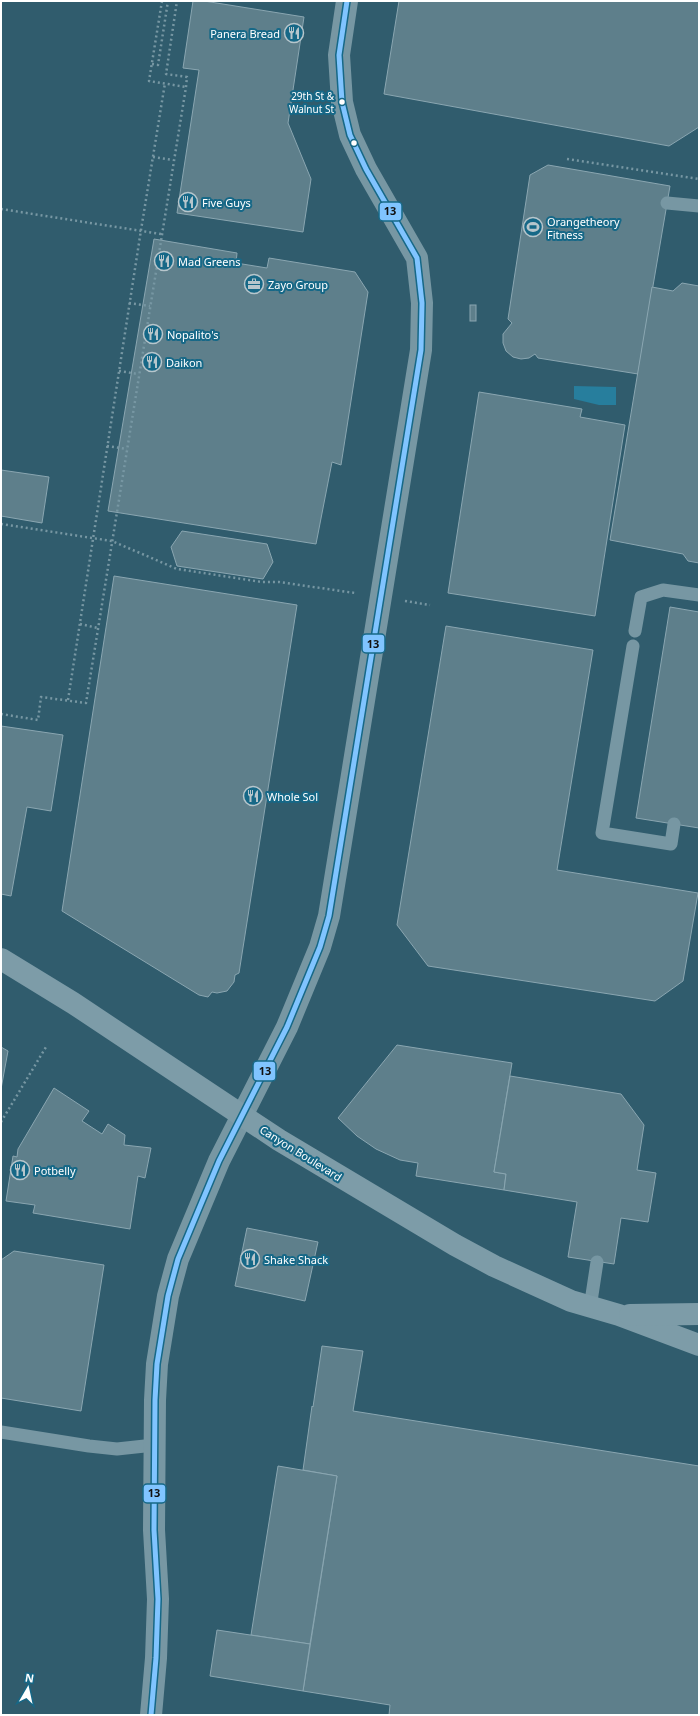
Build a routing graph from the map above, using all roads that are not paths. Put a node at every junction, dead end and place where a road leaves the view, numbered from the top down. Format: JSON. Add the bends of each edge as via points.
{"nodes":[{"id":1,"x":347,"y":1,"type":"edge"},
{"id":2,"x":667,"y":203,"type":"dead end"},
{"id":3,"x":699,"y":206,"type":"edge"},
{"id":4,"x":699,"y":595,"type":"edge"},
{"id":5,"x":635,"y":631,"type":"dead end"},
{"id":6,"x":633,"y":646,"type":"dead end"},
{"id":7,"x":674,"y":824,"type":"dead end"},
{"id":8,"x":1,"y":959,"type":"edge"},
{"id":9,"x":243,"y":1116,"type":"junction"},
{"id":10,"x":597,"y":1262,"type":"dead end"},
{"id":11,"x":590,"y":1308,"type":"junction"},
{"id":12,"x":699,"y":1314,"type":"edge"},
{"id":13,"x":618,"y":1315,"type":"junction"},
{"id":14,"x":699,"y":1345,"type":"edge"},
{"id":15,"x":1,"y":1432,"type":"edge"},
{"id":16,"x":154,"y":1445,"type":"junction"},
{"id":17,"x":151,"y":1715,"type":"edge"}],
"edges":[{"from":1,"to":9,"type":"street","via":[[338,55],[342,102],[350,135],[417,258],[422,303],[421,350],[329,916],[317,954],[287,1026]]},
{"from":2,"to":3,"type":"lane"},
{"from":4,"to":5,"type":"lane","via":[[663,590],[641,597]]},
{"from":6,"to":7,"type":"lane","via":[[602,833],[671,844]]},
{"from":8,"to":9,"type":"street","name":"Canyon Boulevard","via":[[79,1007]]},
{"from":9,"to":11,"type":"street","name":"Canyon Boulevard","via":[[326,1169],[462,1249],[533,1284]]},
{"from":9,"to":16,"type":"street","via":[[219,1161],[182,1251],[168,1296],[157,1364]]},
{"from":10,"to":11,"type":"lane"},
{"from":11,"to":13,"type":"street","name":"Canyon Boulevard"},
{"from":12,"to":13,"type":"street","name":"Canyon Boulevard"},
{"from":13,"to":14,"type":"street","name":"Canyon Boulevard"},
{"from":15,"to":16,"type":"lane","via":[[117,1449]]},
{"from":16,"to":17,"type":"street","via":[[158,1618]]}]}
